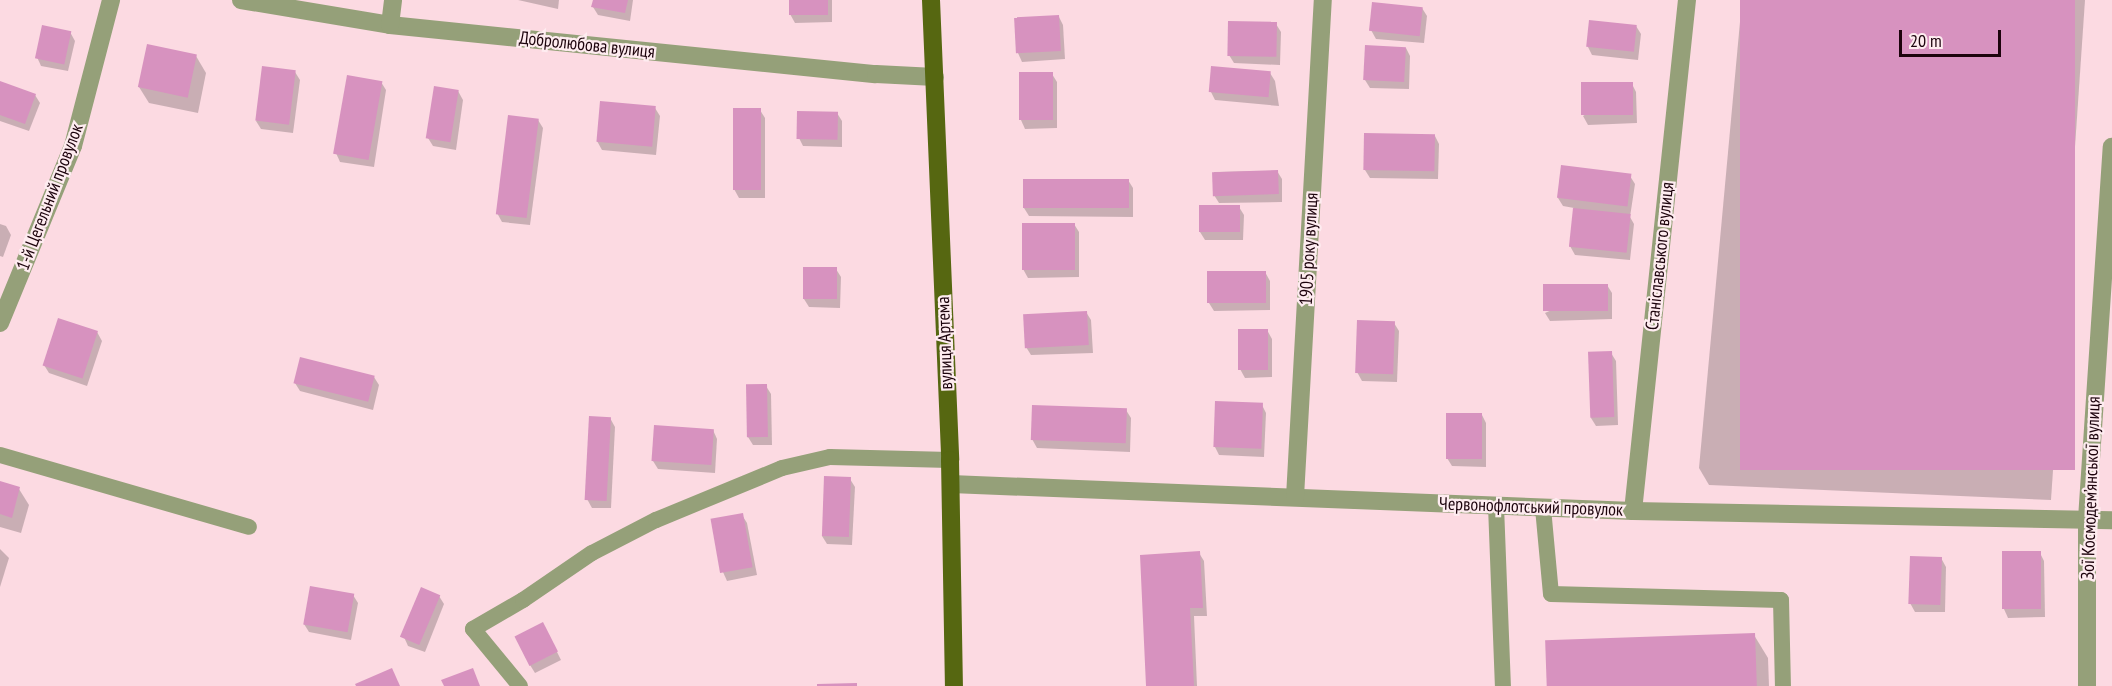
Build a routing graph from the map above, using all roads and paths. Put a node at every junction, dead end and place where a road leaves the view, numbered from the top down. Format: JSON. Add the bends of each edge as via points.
{"nodes":[{"id":1,"x":111,"y":0,"type":"edge"},
{"id":2,"x":241,"y":0,"type":"edge"},
{"id":3,"x":393,"y":0,"type":"edge"},
{"id":4,"x":931,"y":0,"type":"edge"},
{"id":5,"x":1323,"y":0,"type":"edge"},
{"id":6,"x":1688,"y":0,"type":"edge"},
{"id":7,"x":390,"y":25,"type":"junction"},
{"id":8,"x":935,"y":77,"type":"junction"},
{"id":9,"x":2112,"y":147,"type":"edge"},
{"id":10,"x":0,"y":322,"type":"edge"},
{"id":11,"x":0,"y":455,"type":"edge"},
{"id":12,"x":950,"y":460,"type":"junction"},
{"id":13,"x":951,"y":484,"type":"junction"},
{"id":14,"x":1295,"y":497,"type":"junction"},
{"id":15,"x":1496,"y":506,"type":"junction"},
{"id":16,"x":1543,"y":508,"type":"junction"},
{"id":17,"x":1633,"y":511,"type":"junction"},
{"id":18,"x":2086,"y":519,"type":"junction"},
{"id":19,"x":2112,"y":520,"type":"edge"},
{"id":20,"x":249,"y":527,"type":"dead end"},
{"id":21,"x":520,"y":686,"type":"edge"},
{"id":22,"x":954,"y":686,"type":"edge"},
{"id":23,"x":1503,"y":686,"type":"edge"},
{"id":24,"x":1783,"y":686,"type":"edge"},
{"id":25,"x":2087,"y":686,"type":"edge"}],
"edges":[{"from":1,"to":10,"type":"street","name":"1-й Цегельний провулок","via":[[73,147]]},
{"from":2,"to":7,"type":"street","name":"Добролюбова вулиця"},
{"from":3,"to":7,"type":"street"},
{"from":4,"to":8,"type":"main road","name":"вулиця Артема"},
{"from":5,"to":14,"type":"street","name":"1905 року вулиця"},
{"from":6,"to":17,"type":"street","name":"Станіславського вулиця"},
{"from":7,"to":8,"type":"street","name":"Добролюбова вулиця"},
{"from":8,"to":12,"type":"main road","name":"вулиця Артема"},
{"from":9,"to":18,"type":"street","name":"Зої Космодем’янської вулиця"},
{"from":11,"to":20,"type":"lane"},
{"from":12,"to":13,"type":"main road","name":"вулиця Артема"},
{"from":12,"to":21,"type":"lane","via":[[830,457],[782,468],[656,520],[610,544],[473,629]]},
{"from":13,"to":14,"type":"street","name":"Червонофлотський провулок"},
{"from":13,"to":22,"type":"main road","name":"вулиця Артема"},
{"from":14,"to":15,"type":"street","name":"Червонофлотський провулок"},
{"from":15,"to":16,"type":"street","name":"Червонофлотський провулок"},
{"from":15,"to":23,"type":"lane"},
{"from":16,"to":17,"type":"street","name":"Червонофлотський провулок"},
{"from":16,"to":24,"type":"lane","via":[[1551,594],[1781,600]]},
{"from":17,"to":18,"type":"street","name":"Червонофлотський провулок"},
{"from":18,"to":19,"type":"street","name":"Червонофлотський провулок"},
{"from":18,"to":25,"type":"street","name":"Зої Космодем’янської вулиця"}]}
